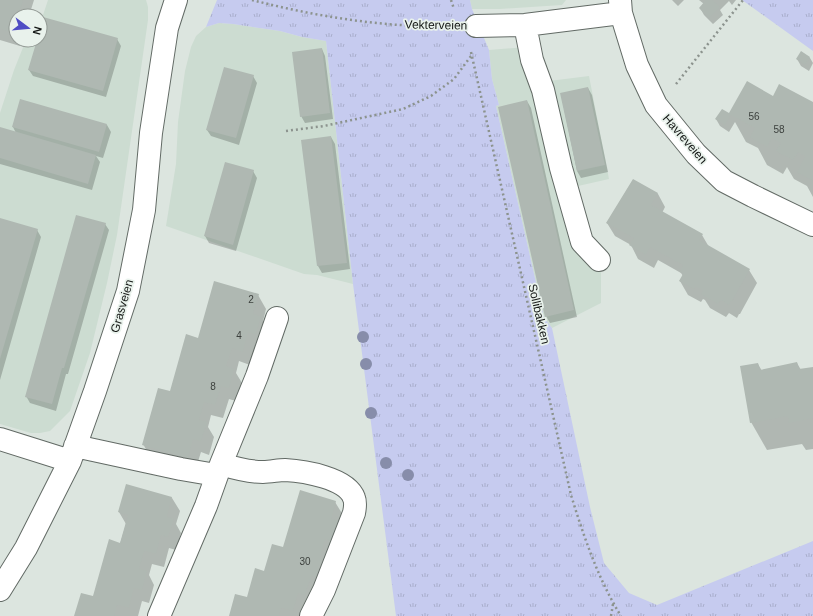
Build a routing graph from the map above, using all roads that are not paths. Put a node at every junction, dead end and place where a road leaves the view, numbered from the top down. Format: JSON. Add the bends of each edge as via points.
{"nodes":[{"id":1,"x":176,"y":0,"type":"edge"},
{"id":2,"x":620,"y":6,"type":"edge"},
{"id":3,"x":525,"y":25,"type":"junction"},
{"id":4,"x":467,"y":26,"type":"road end"},
{"id":5,"x":813,"y":225,"type":"edge"},
{"id":6,"x":598,"y":260,"type":"dead end"},
{"id":7,"x":277,"y":318,"type":"dead end"},
{"id":8,"x":0,"y":439,"type":"edge"},
{"id":9,"x":72,"y":453,"type":"junction"},
{"id":10,"x":219,"y":469,"type":"junction"},
{"id":11,"x":0,"y":590,"type":"edge"},
{"id":12,"x":158,"y":616,"type":"edge"},
{"id":13,"x":311,"y":616,"type":"edge"}],
"edges":[{"from":1,"to":9,"type":"street","name":"Grasveien","via":[[167,28],[151,133],[144,210],[128,291]]},
{"from":2,"to":3,"type":"street","name":"Vekterveien"},
{"from":2,"to":5,"type":"street","name":"Havreveien","via":[[637,65],[656,105],[696,154],[724,181]]},
{"from":3,"to":4,"type":"street","name":"Vekterveien"},
{"from":3,"to":6,"type":"street","via":[[532,60],[543,90],[582,242]]},
{"from":7,"to":10,"type":"street","via":[[257,376]]},
{"from":8,"to":9,"type":"street"},
{"from":9,"to":10,"type":"street","via":[[181,469]]},
{"from":9,"to":11,"type":"street","name":"Grasveien","via":[[26,548]]},
{"from":10,"to":12,"type":"street","via":[[206,506]]},
{"from":10,"to":13,"type":"street","via":[[263,472],[284,470],[325,477],[336,481],[355,498],[354,513]]}]}
